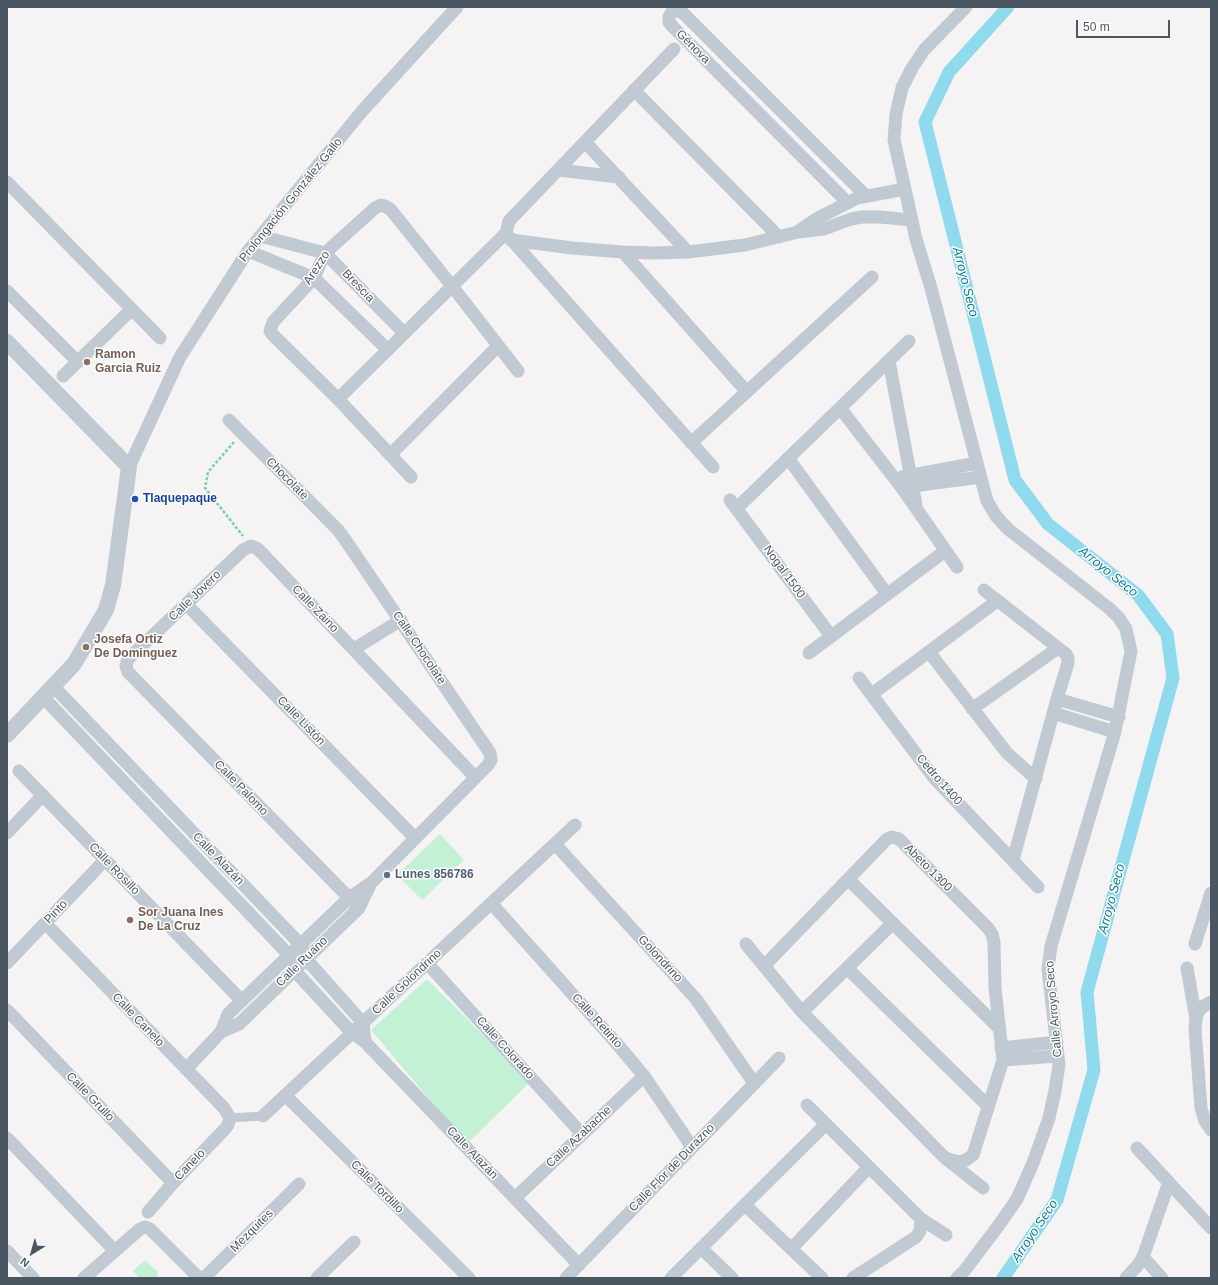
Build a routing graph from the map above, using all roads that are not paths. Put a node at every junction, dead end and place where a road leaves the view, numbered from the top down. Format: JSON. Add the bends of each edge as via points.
{"nodes":[{"id":1,"x":457,"y":7,"type":"edge"},
{"id":2,"x":966,"y":7,"type":"edge"},
{"id":3,"x":701,"y":31,"type":"junction"},
{"id":4,"x":689,"y":42,"type":"junction"},
{"id":5,"x":674,"y":49,"type":"dead end"},
{"id":6,"x":634,"y":90,"type":"junction"},
{"id":7,"x":780,"y":110,"type":"junction"},
{"id":8,"x":768,"y":122,"type":"junction"},
{"id":9,"x":585,"y":142,"type":"junction"},
{"id":10,"x":558,"y":170,"type":"junction"},
{"id":11,"x":619,"y":177,"type":"junction"},
{"id":12,"x":7,"y":182,"type":"edge"},
{"id":13,"x":905,"y":189,"type":"junction"},
{"id":14,"x":866,"y":196,"type":"junction"},
{"id":15,"x":848,"y":203,"type":"junction"},
{"id":16,"x":911,"y":220,"type":"junction"},
{"id":17,"x":798,"y":232,"type":"junction"},
{"id":18,"x":260,"y":236,"type":"junction"},
{"id":19,"x":508,"y":237,"type":"junction"},
{"id":20,"x":779,"y":237,"type":"junction"},
{"id":21,"x":248,"y":251,"type":"junction"},
{"id":22,"x":623,"y":252,"type":"junction"},
{"id":23,"x":688,"y":252,"type":"junction"},
{"id":24,"x":326,"y":253,"type":"junction"},
{"id":25,"x":872,"y":277,"type":"dead end"},
{"id":26,"x":314,"y":278,"type":"junction"},
{"id":27,"x":452,"y":286,"type":"junction"},
{"id":28,"x":7,"y":291,"type":"edge"},
{"id":29,"x":132,"y":309,"type":"junction"},
{"id":30,"x":404,"y":333,"type":"junction"},
{"id":31,"x":160,"y":338,"type":"dead end"},
{"id":32,"x":909,"y":341,"type":"dead end"},
{"id":33,"x":7,"y":342,"type":"edge"},
{"id":34,"x":498,"y":346,"type":"junction"},
{"id":35,"x":388,"y":350,"type":"junction"},
{"id":36,"x":889,"y":361,"type":"junction"},
{"id":37,"x":78,"y":362,"type":"junction"},
{"id":38,"x":518,"y":371,"type":"dead end"},
{"id":39,"x":63,"y":376,"type":"dead end"},
{"id":40,"x":747,"y":392,"type":"junction"},
{"id":41,"x":338,"y":399,"type":"junction"},
{"id":42,"x":840,"y":408,"type":"junction"},
{"id":43,"x":229,"y":420,"type":"dead end"},
{"id":44,"x":691,"y":443,"type":"junction"},
{"id":45,"x":390,"y":455,"type":"junction"},
{"id":46,"x":788,"y":458,"type":"junction"},
{"id":47,"x":977,"y":463,"type":"junction"},
{"id":48,"x":129,"y":467,"type":"junction"},
{"id":49,"x":713,"y":467,"type":"dead end"},
{"id":50,"x":411,"y":477,"type":"dead end"},
{"id":51,"x":981,"y":477,"type":"junction"},
{"id":52,"x":905,"y":482,"type":"junction"},
{"id":53,"x":344,"y":538,"type":"joint"},
{"id":54,"x":251,"y":546,"type":"joint"},
{"id":55,"x":945,"y":551,"type":"junction"},
{"id":56,"x":957,"y":568,"type":"dead end"},
{"id":57,"x":984,"y":590,"type":"dead end"},
{"id":58,"x":888,"y":594,"type":"junction"},
{"id":59,"x":998,"y":601,"type":"junction"},
{"id":60,"x":186,"y":604,"type":"junction"},
{"id":61,"x":401,"y":620,"type":"junction"},
{"id":62,"x":831,"y":636,"type":"junction"},
{"id":63,"x":1058,"y":648,"type":"junction"},
{"id":64,"x":354,"y":649,"type":"junction"},
{"id":65,"x":929,"y":652,"type":"junction"},
{"id":66,"x":809,"y":653,"type":"dead end"},
{"id":67,"x":126,"y":666,"type":"joint"},
{"id":68,"x":860,"y":678,"type":"dead end"},
{"id":69,"x":48,"y":691,"type":"junction"},
{"id":70,"x":872,"y":694,"type":"junction"},
{"id":71,"x":1057,"y":700,"type":"junction"},
{"id":72,"x":972,"y":709,"type":"junction"},
{"id":73,"x":1053,"y":713,"type":"junction"},
{"id":74,"x":1119,"y":717,"type":"junction"},
{"id":75,"x":1115,"y":732,"type":"junction"},
{"id":76,"x":7,"y":735,"type":"edge"},
{"id":77,"x":491,"y":760,"type":"joint"},
{"id":78,"x":20,"y":771,"type":"dead end"},
{"id":79,"x":475,"y":777,"type":"junction"},
{"id":80,"x":1036,"y":779,"type":"junction"},
{"id":81,"x":43,"y":795,"type":"junction"},
{"id":82,"x":575,"y":825,"type":"dead end"},
{"id":83,"x":7,"y":833,"type":"edge"},
{"id":84,"x":416,"y":838,"type":"junction"},
{"id":85,"x":555,"y":844,"type":"junction"},
{"id":86,"x":105,"y":860,"type":"junction"},
{"id":87,"x":1013,"y":860,"type":"junction"},
{"id":88,"x":848,"y":879,"type":"junction"},
{"id":89,"x":372,"y":882,"type":"junction"},
{"id":90,"x":1038,"y":887,"type":"dead end"},
{"id":91,"x":1211,"y":893,"type":"edge"},
{"id":92,"x":349,"y":898,"type":"junction"},
{"id":93,"x":491,"y":903,"type":"junction"},
{"id":94,"x":358,"y":908,"type":"junction"},
{"id":95,"x":45,"y":923,"type":"junction"},
{"id":96,"x":893,"y":923,"type":"junction"},
{"id":97,"x":1202,"y":925,"type":"junction"},
{"id":98,"x":1211,"y":935,"type":"edge"},
{"id":99,"x":746,"y":944,"type":"dead end"},
{"id":100,"x":1195,"y":944,"type":"dead end"},
{"id":101,"x":300,"y":945,"type":"junction"},
{"id":102,"x":289,"y":955,"type":"junction"},
{"id":103,"x":306,"y":959,"type":"junction"},
{"id":104,"x":7,"y":963,"type":"edge"},
{"id":105,"x":427,"y":963,"type":"junction"},
{"id":106,"x":764,"y":966,"type":"junction"},
{"id":107,"x":847,"y":968,"type":"junction"},
{"id":108,"x":1187,"y":968,"type":"dead end"},
{"id":109,"x":294,"y":970,"type":"junction"},
{"id":110,"x":242,"y":1001,"type":"junction"},
{"id":111,"x":1211,"y":1002,"type":"edge"},
{"id":112,"x":7,"y":1010,"type":"edge"},
{"id":113,"x":802,"y":1012,"type":"junction"},
{"id":114,"x":1196,"y":1019,"type":"junction"},
{"id":115,"x":363,"y":1023,"type":"junction"},
{"id":116,"x":999,"y":1028,"type":"junction"},
{"id":117,"x":221,"y":1032,"type":"junction"},
{"id":118,"x":352,"y":1033,"type":"junction"},
{"id":119,"x":365,"y":1042,"type":"junction"},
{"id":120,"x":1057,"y":1042,"type":"junction"},
{"id":121,"x":1002,"y":1054,"type":"junction"},
{"id":122,"x":1058,"y":1056,"type":"junction"},
{"id":123,"x":779,"y":1058,"type":"dead end"},
{"id":124,"x":186,"y":1069,"type":"junction"},
{"id":125,"x":644,"y":1076,"type":"junction"},
{"id":126,"x":754,"y":1083,"type":"junction"},
{"id":127,"x":285,"y":1095,"type":"junction"},
{"id":128,"x":807,"y":1104,"type":"dead end"},
{"id":129,"x":988,"y":1106,"type":"junction"},
{"id":130,"x":263,"y":1116,"type":"joint"},
{"id":131,"x":230,"y":1118,"type":"junction"},
{"id":132,"x":826,"y":1124,"type":"junction"},
{"id":133,"x":1211,"y":1130,"type":"edge"},
{"id":134,"x":582,"y":1134,"type":"junction"},
{"id":135,"x":7,"y":1138,"type":"edge"},
{"id":136,"x":692,"y":1147,"type":"junction"},
{"id":137,"x":1138,"y":1148,"type":"dead end"},
{"id":138,"x":945,"y":1158,"type":"junction"},
{"id":139,"x":869,"y":1167,"type":"junction"},
{"id":140,"x":1169,"y":1182,"type":"junction"},
{"id":141,"x":173,"y":1183,"type":"junction"},
{"id":142,"x":299,"y":1184,"type":"dead end"},
{"id":143,"x":983,"y":1188,"type":"dead end"},
{"id":144,"x":515,"y":1198,"type":"junction"},
{"id":145,"x":745,"y":1205,"type":"junction"},
{"id":146,"x":148,"y":1212,"type":"dead end"},
{"id":147,"x":922,"y":1219,"type":"junction"},
{"id":148,"x":1211,"y":1228,"type":"edge"},
{"id":149,"x":946,"y":1235,"type":"dead end"},
{"id":150,"x":354,"y":1242,"type":"dead end"},
{"id":151,"x":701,"y":1248,"type":"junction"},
{"id":152,"x":791,"y":1249,"type":"junction"},
{"id":153,"x":7,"y":1251,"type":"edge"},
{"id":154,"x":115,"y":1251,"type":"junction"},
{"id":155,"x":1143,"y":1257,"type":"junction"},
{"id":156,"x":579,"y":1265,"type":"junction"},
{"id":157,"x":32,"y":1278,"type":"edge"},
{"id":158,"x":85,"y":1278,"type":"edge"},
{"id":159,"x":199,"y":1278,"type":"edge"},
{"id":160,"x":204,"y":1278,"type":"edge"},
{"id":161,"x":317,"y":1278,"type":"edge"},
{"id":162,"x":469,"y":1278,"type":"edge"},
{"id":163,"x":566,"y":1278,"type":"edge"},
{"id":164,"x":671,"y":1278,"type":"edge"},
{"id":165,"x":732,"y":1278,"type":"edge"},
{"id":166,"x":822,"y":1278,"type":"edge"},
{"id":167,"x":853,"y":1278,"type":"edge"},
{"id":168,"x":957,"y":1278,"type":"edge"},
{"id":169,"x":1126,"y":1278,"type":"edge"},
{"id":170,"x":1162,"y":1278,"type":"edge"}],
"edges":[{"from":1,"to":18,"type":"street","name":"Prolongación González Gallo","via":[[363,110]]},
{"from":2,"to":13,"type":"street","via":[[924,50],[902,88],[894,140]]},
{"from":3,"to":4,"type":"street"},
{"from":3,"to":4,"type":"street","name":"Génova","via":[[680,11],[671,13],[669,22]]},
{"from":3,"to":7,"type":"street","name":"Génova"},
{"from":4,"to":8,"type":"street","name":"Génova"},
{"from":5,"to":6,"type":"street"},
{"from":6,"to":9,"type":"street"},
{"from":6,"to":20,"type":"street"},
{"from":7,"to":8,"type":"street"},
{"from":7,"to":14,"type":"street","name":"Génova"},
{"from":8,"to":15,"type":"street","name":"Génova"},
{"from":9,"to":10,"type":"street"},
{"from":9,"to":11,"type":"street"},
{"from":10,"to":11,"type":"street"},
{"from":10,"to":19,"type":"street","via":[[509,221]]},
{"from":11,"to":23,"type":"street"},
{"from":12,"to":29,"type":"street"},
{"from":13,"to":14,"type":"street"},
{"from":13,"to":16,"type":"street"},
{"from":14,"to":15,"type":"street"},
{"from":15,"to":17,"type":"street","via":[[818,218]]},
{"from":16,"to":17,"type":"street","via":[[862,217],[824,229]]},
{"from":16,"to":47,"type":"street"},
{"from":17,"to":20,"type":"street"},
{"from":18,"to":21,"type":"street","name":"Prolongación González Gallo"},
{"from":18,"to":24,"type":"street"},
{"from":19,"to":22,"type":"street","via":[[572,248]]},
{"from":19,"to":27,"type":"street"},
{"from":19,"to":44,"type":"street"},
{"from":20,"to":23,"type":"street","via":[[745,245]]},
{"from":21,"to":26,"type":"street","name":"Brescia"},
{"from":21,"to":48,"type":"street","name":"Prolongación González Gallo","via":[[180,357]]},
{"from":22,"to":23,"type":"street"},
{"from":22,"to":40,"type":"street"},
{"from":24,"to":26,"type":"street","name":"Arezzo"},
{"from":24,"to":27,"type":"street","name":"Arezzo","via":[[381,205],[391,210]]},
{"from":24,"to":30,"type":"street","name":"Brescia"},
{"from":25,"to":40,"type":"street"},
{"from":26,"to":35,"type":"street","name":"Brescia"},
{"from":26,"to":41,"type":"street","name":"Arezzo","via":[[273,322],[270,331]]},
{"from":27,"to":30,"type":"street"},
{"from":27,"to":34,"type":"street","name":"Arezzo"},
{"from":28,"to":37,"type":"street"},
{"from":29,"to":31,"type":"street"},
{"from":29,"to":37,"type":"street"},
{"from":30,"to":35,"type":"street"},
{"from":32,"to":36,"type":"street","name":"Nogal 1500"},
{"from":33,"to":48,"type":"street"},
{"from":34,"to":38,"type":"street","name":"Arezzo"},
{"from":34,"to":45,"type":"street"},
{"from":35,"to":41,"type":"street"},
{"from":36,"to":42,"type":"street","name":"Nogal 1500"},
{"from":36,"to":52,"type":"street"},
{"from":37,"to":39,"type":"street"},
{"from":40,"to":44,"type":"street"},
{"from":41,"to":45,"type":"street","name":"Arezzo"},
{"from":42,"to":46,"type":"street","name":"Nogal 1500"},
{"from":42,"to":52,"type":"street"},
{"from":43,"to":53,"type":"street","name":"Chocolate"},
{"from":44,"to":49,"type":"street"},
{"from":45,"to":50,"type":"street","name":"Arezzo"},
{"from":46,"to":58,"type":"street"},
{"from":46,"to":62,"type":"street","name":"Nogal 1500","via":[[734,504]]},
{"from":47,"to":51,"type":"street"},
{"from":47,"to":52,"type":"street"},
{"from":48,"to":69,"type":"street","name":"Prolongación González Gallo","via":[[113,585],[106,610],[74,664]]},
{"from":51,"to":52,"type":"street"},
{"from":51,"to":74,"type":"street","name":"Calle Arroyo Seco","via":[[987,501],[996,516],[1110,609],[1126,629],[1131,650]]},
{"from":52,"to":55,"type":"street","via":[[917,510]]},
{"from":53,"to":61,"type":"street","name":"Calle Chocolate"},
{"from":54,"to":60,"type":"street","name":"Calle Jovero","via":[[243,550]]},
{"from":54,"to":64,"type":"street","name":"Calle Zaino","via":[[258,549]]},
{"from":55,"to":56,"type":"street"},
{"from":55,"to":58,"type":"street"},
{"from":57,"to":59,"type":"street"},
{"from":58,"to":62,"type":"street"},
{"from":59,"to":63,"type":"street"},
{"from":59,"to":65,"type":"street"},
{"from":60,"to":67,"type":"street","name":"Calle Jovero","via":[[128,659]]},
{"from":60,"to":84,"type":"street","name":"Calle Listón"},
{"from":61,"to":64,"type":"street"},
{"from":61,"to":77,"type":"street","name":"Calle Chocolate","via":[[490,753]]},
{"from":62,"to":66,"type":"street"},
{"from":63,"to":71,"type":"street","via":[[1066,654],[1068,663]]},
{"from":63,"to":72,"type":"street"},
{"from":64,"to":79,"type":"street","name":"Calle Zaino"},
{"from":65,"to":70,"type":"street"},
{"from":65,"to":72,"type":"street"},
{"from":67,"to":92,"type":"street","name":"Calle Palomo","via":[[128,672]]},
{"from":68,"to":70,"type":"street","name":"Cedro 1400"},
{"from":69,"to":76,"type":"street","name":"Prolongación González Gallo"},
{"from":69,"to":101,"type":"street","name":"Calle Alazán"},
{"from":69,"to":102,"type":"street","name":"Calle Alazán"},
{"from":70,"to":87,"type":"street","name":"Cedro 1400","via":[[935,778]]},
{"from":71,"to":73,"type":"street"},
{"from":71,"to":74,"type":"street"},
{"from":72,"to":80,"type":"street","via":[[1007,753]]},
{"from":73,"to":75,"type":"street"},
{"from":73,"to":80,"type":"street"},
{"from":74,"to":75,"type":"street","name":"Calle Arroyo Seco"},
{"from":75,"to":120,"type":"street","name":"Calle Arroyo Seco","via":[[1051,946],[1048,969]]},
{"from":77,"to":79,"type":"street","name":"Calle Ruano"},
{"from":78,"to":81,"type":"street","name":"Calle Rosillo"},
{"from":79,"to":84,"type":"street","name":"Calle Ruano"},
{"from":80,"to":87,"type":"street"},
{"from":81,"to":83,"type":"street"},
{"from":81,"to":86,"type":"street","name":"Calle Rosillo"},
{"from":82,"to":85,"type":"street","name":"Calle Golondrino"},
{"from":84,"to":89,"type":"street","name":"Calle Ruano"},
{"from":85,"to":93,"type":"street","name":"Calle Golondrino"},
{"from":85,"to":126,"type":"street","name":"Golondrino","via":[[696,998]]},
{"from":86,"to":95,"type":"street","name":"Pinto"},
{"from":86,"to":110,"type":"street","name":"Calle Rosillo"},
{"from":87,"to":90,"type":"street","name":"Cedro 1400"},
{"from":88,"to":96,"type":"street"},
{"from":88,"to":106,"type":"street","name":"Abeto 1300"},
{"from":88,"to":116,"type":"street","name":"Abeto 1300","via":[[887,839],[899,839],[992,934]]},
{"from":89,"to":92,"type":"street","name":"Calle Ruano"},
{"from":89,"to":94,"type":"street","name":"Calle Ruano"},
{"from":91,"to":97,"type":"street"},
{"from":92,"to":94,"type":"street","name":"Calle Palomo"},
{"from":92,"to":101,"type":"street","name":"Calle Ruano"},
{"from":93,"to":105,"type":"street","name":"Calle Golondrino"},
{"from":93,"to":125,"type":"street","name":"Calle Retinto"},
{"from":94,"to":103,"type":"street","name":"Calle Ruano"},
{"from":95,"to":104,"type":"street","name":"Pinto"},
{"from":95,"to":124,"type":"street","name":"Calle Canelo"},
{"from":96,"to":107,"type":"street"},
{"from":96,"to":116,"type":"street"},
{"from":97,"to":98,"type":"street"},
{"from":97,"to":100,"type":"street"},
{"from":99,"to":106,"type":"street"},
{"from":101,"to":102,"type":"street","name":"Calle Ruano"},
{"from":101,"to":103,"type":"street","name":"Calle Alazán"},
{"from":102,"to":109,"type":"street","name":"Calle Alazán"},
{"from":102,"to":110,"type":"street","name":"Calle Ruano"},
{"from":103,"to":109,"type":"street","name":"Calle Ruano"},
{"from":103,"to":115,"type":"street","name":"Calle Alazán"},
{"from":105,"to":115,"type":"street","name":"Calle Golondrino"},
{"from":105,"to":134,"type":"street","name":"Calle Colorado"},
{"from":106,"to":113,"type":"street"},
{"from":107,"to":113,"type":"street"},
{"from":107,"to":129,"type":"street"},
{"from":108,"to":114,"type":"street"},
{"from":109,"to":117,"type":"street","name":"Calle Ruano","via":[[239,1024]]},
{"from":109,"to":118,"type":"street","name":"Calle Alazán"},
{"from":110,"to":117,"type":"street","name":"Calle Ruano","via":[[228,1014]]},
{"from":111,"to":114,"type":"street","via":[[1198,1012]]},
{"from":112,"to":141,"type":"street","name":"Calle Grullo"},
{"from":113,"to":138,"type":"street"},
{"from":114,"to":133,"type":"street","via":[[1201,1108]]},
{"from":115,"to":118,"type":"street","name":"Calle Golondrino"},
{"from":115,"to":119,"type":"street"},
{"from":116,"to":121,"type":"street","name":"Abeto 1300"},
{"from":117,"to":124,"type":"street","name":"Calle Ruano"},
{"from":118,"to":119,"type":"street","name":"Calle Alazán"},
{"from":118,"to":127,"type":"street","name":"Calle Golondrino"},
{"from":119,"to":144,"type":"street","name":"Calle Alazán"},
{"from":120,"to":121,"type":"street"},
{"from":120,"to":122,"type":"street","name":"Calle Arroyo Seco"},
{"from":121,"to":122,"type":"street"},
{"from":121,"to":129,"type":"street","name":"Abeto 1300"},
{"from":122,"to":168,"type":"street","name":"Calle Arroyo Seco","via":[[1059,1065],[1049,1118],[1017,1199],[978,1254]]},
{"from":123,"to":126,"type":"street","name":"Calle Flor de Durazno"},
{"from":124,"to":131,"type":"street","name":"Calle Canelo","via":[[224,1108]]},
{"from":125,"to":134,"type":"street","name":"Calle Azabache"},
{"from":125,"to":136,"type":"street","name":"Calle Retinto"},
{"from":126,"to":136,"type":"street","name":"Calle Flor de Durazno"},
{"from":127,"to":130,"type":"street","name":"Calle Golondrino"},
{"from":127,"to":162,"type":"street","name":"Calle Tordillo"},
{"from":128,"to":132,"type":"street"},
{"from":129,"to":138,"type":"street","name":"Abeto 1300","via":[[973,1155],[958,1162]]},
{"from":130,"to":131,"type":"street","name":"Calle Golondrino"},
{"from":131,"to":141,"type":"street","name":"Canelo","via":[[224,1130]]},
{"from":132,"to":139,"type":"street"},
{"from":132,"to":145,"type":"street"},
{"from":134,"to":144,"type":"street","name":"Calle Azabache"},
{"from":135,"to":154,"type":"street"},
{"from":136,"to":156,"type":"street","name":"Calle Flor de Durazno"},
{"from":137,"to":140,"type":"street"},
{"from":138,"to":143,"type":"street"},
{"from":139,"to":147,"type":"street"},
{"from":139,"to":152,"type":"street"},
{"from":140,"to":148,"type":"street"},
{"from":140,"to":155,"type":"street"},
{"from":141,"to":146,"type":"street","name":"Canelo"},
{"from":142,"to":160,"type":"street","name":"Mezquites"},
{"from":144,"to":156,"type":"street","name":"Calle Alazán"},
{"from":145,"to":151,"type":"street"},
{"from":145,"to":152,"type":"street"},
{"from":147,"to":149,"type":"street"},
{"from":147,"to":167,"type":"street","via":[[916,1237]]},
{"from":150,"to":161,"type":"street"},
{"from":151,"to":164,"type":"street"},
{"from":151,"to":165,"type":"street"},
{"from":152,"to":166,"type":"street"},
{"from":153,"to":157,"type":"street"},
{"from":154,"to":158,"type":"street"},
{"from":154,"to":159,"type":"street","via":[[145,1227]]},
{"from":155,"to":169,"type":"street"},
{"from":155,"to":170,"type":"street"},
{"from":156,"to":163,"type":"street","name":"Calle Flor de Durazno"}]}
